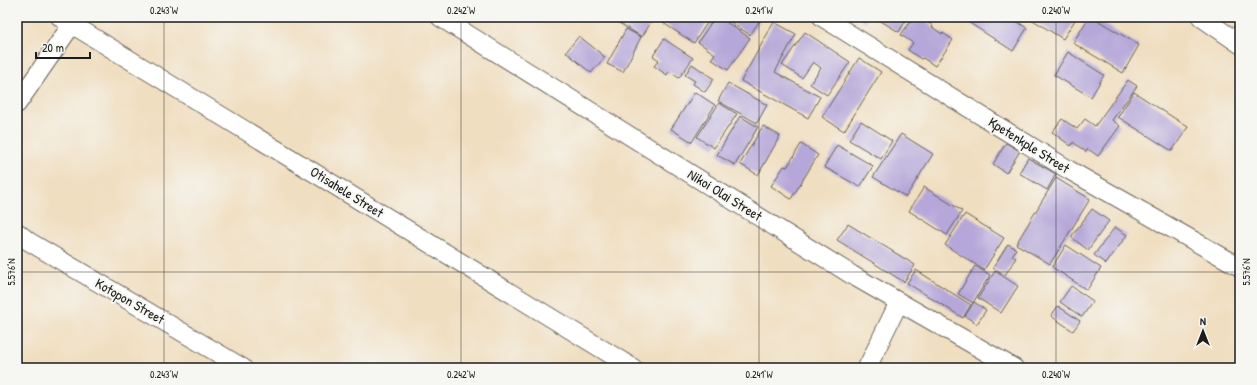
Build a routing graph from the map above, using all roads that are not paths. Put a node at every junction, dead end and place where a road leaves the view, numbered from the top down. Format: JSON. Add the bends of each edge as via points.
{"nodes":[{"id":1,"x":440,"y":17,"type":"edge"},
{"id":2,"x":822,"y":17,"type":"edge"},
{"id":3,"x":1201,"y":17,"type":"edge"},
{"id":4,"x":70,"y":19,"type":"edge"},
{"id":5,"x":1240,"y":44,"type":"edge"},
{"id":6,"x":17,"y":104,"type":"edge"},
{"id":7,"x":17,"y":232,"type":"edge"},
{"id":8,"x":1240,"y":267,"type":"edge"},
{"id":9,"x":899,"y":302,"type":"junction"},
{"id":10,"x":244,"y":368,"type":"edge"},
{"id":11,"x":633,"y":368,"type":"edge"},
{"id":12,"x":867,"y":368,"type":"edge"},
{"id":13,"x":1014,"y":368,"type":"edge"}],
"edges":[{"from":1,"to":9,"type":"street","name":"Nikoi Olai Street"},
{"from":2,"to":8,"type":"street","name":"Kpetenkple Street","via":[[1069,170]]},
{"from":3,"to":5,"type":"street"},
{"from":4,"to":6,"type":"street"},
{"from":4,"to":11,"type":"street","name":"Otisahele Street"},
{"from":7,"to":10,"type":"street","name":"Kotopon Street","via":[[28,241]]},
{"from":9,"to":12,"type":"street"},
{"from":9,"to":13,"type":"street","name":"Nikoi Olai Street"}]}
